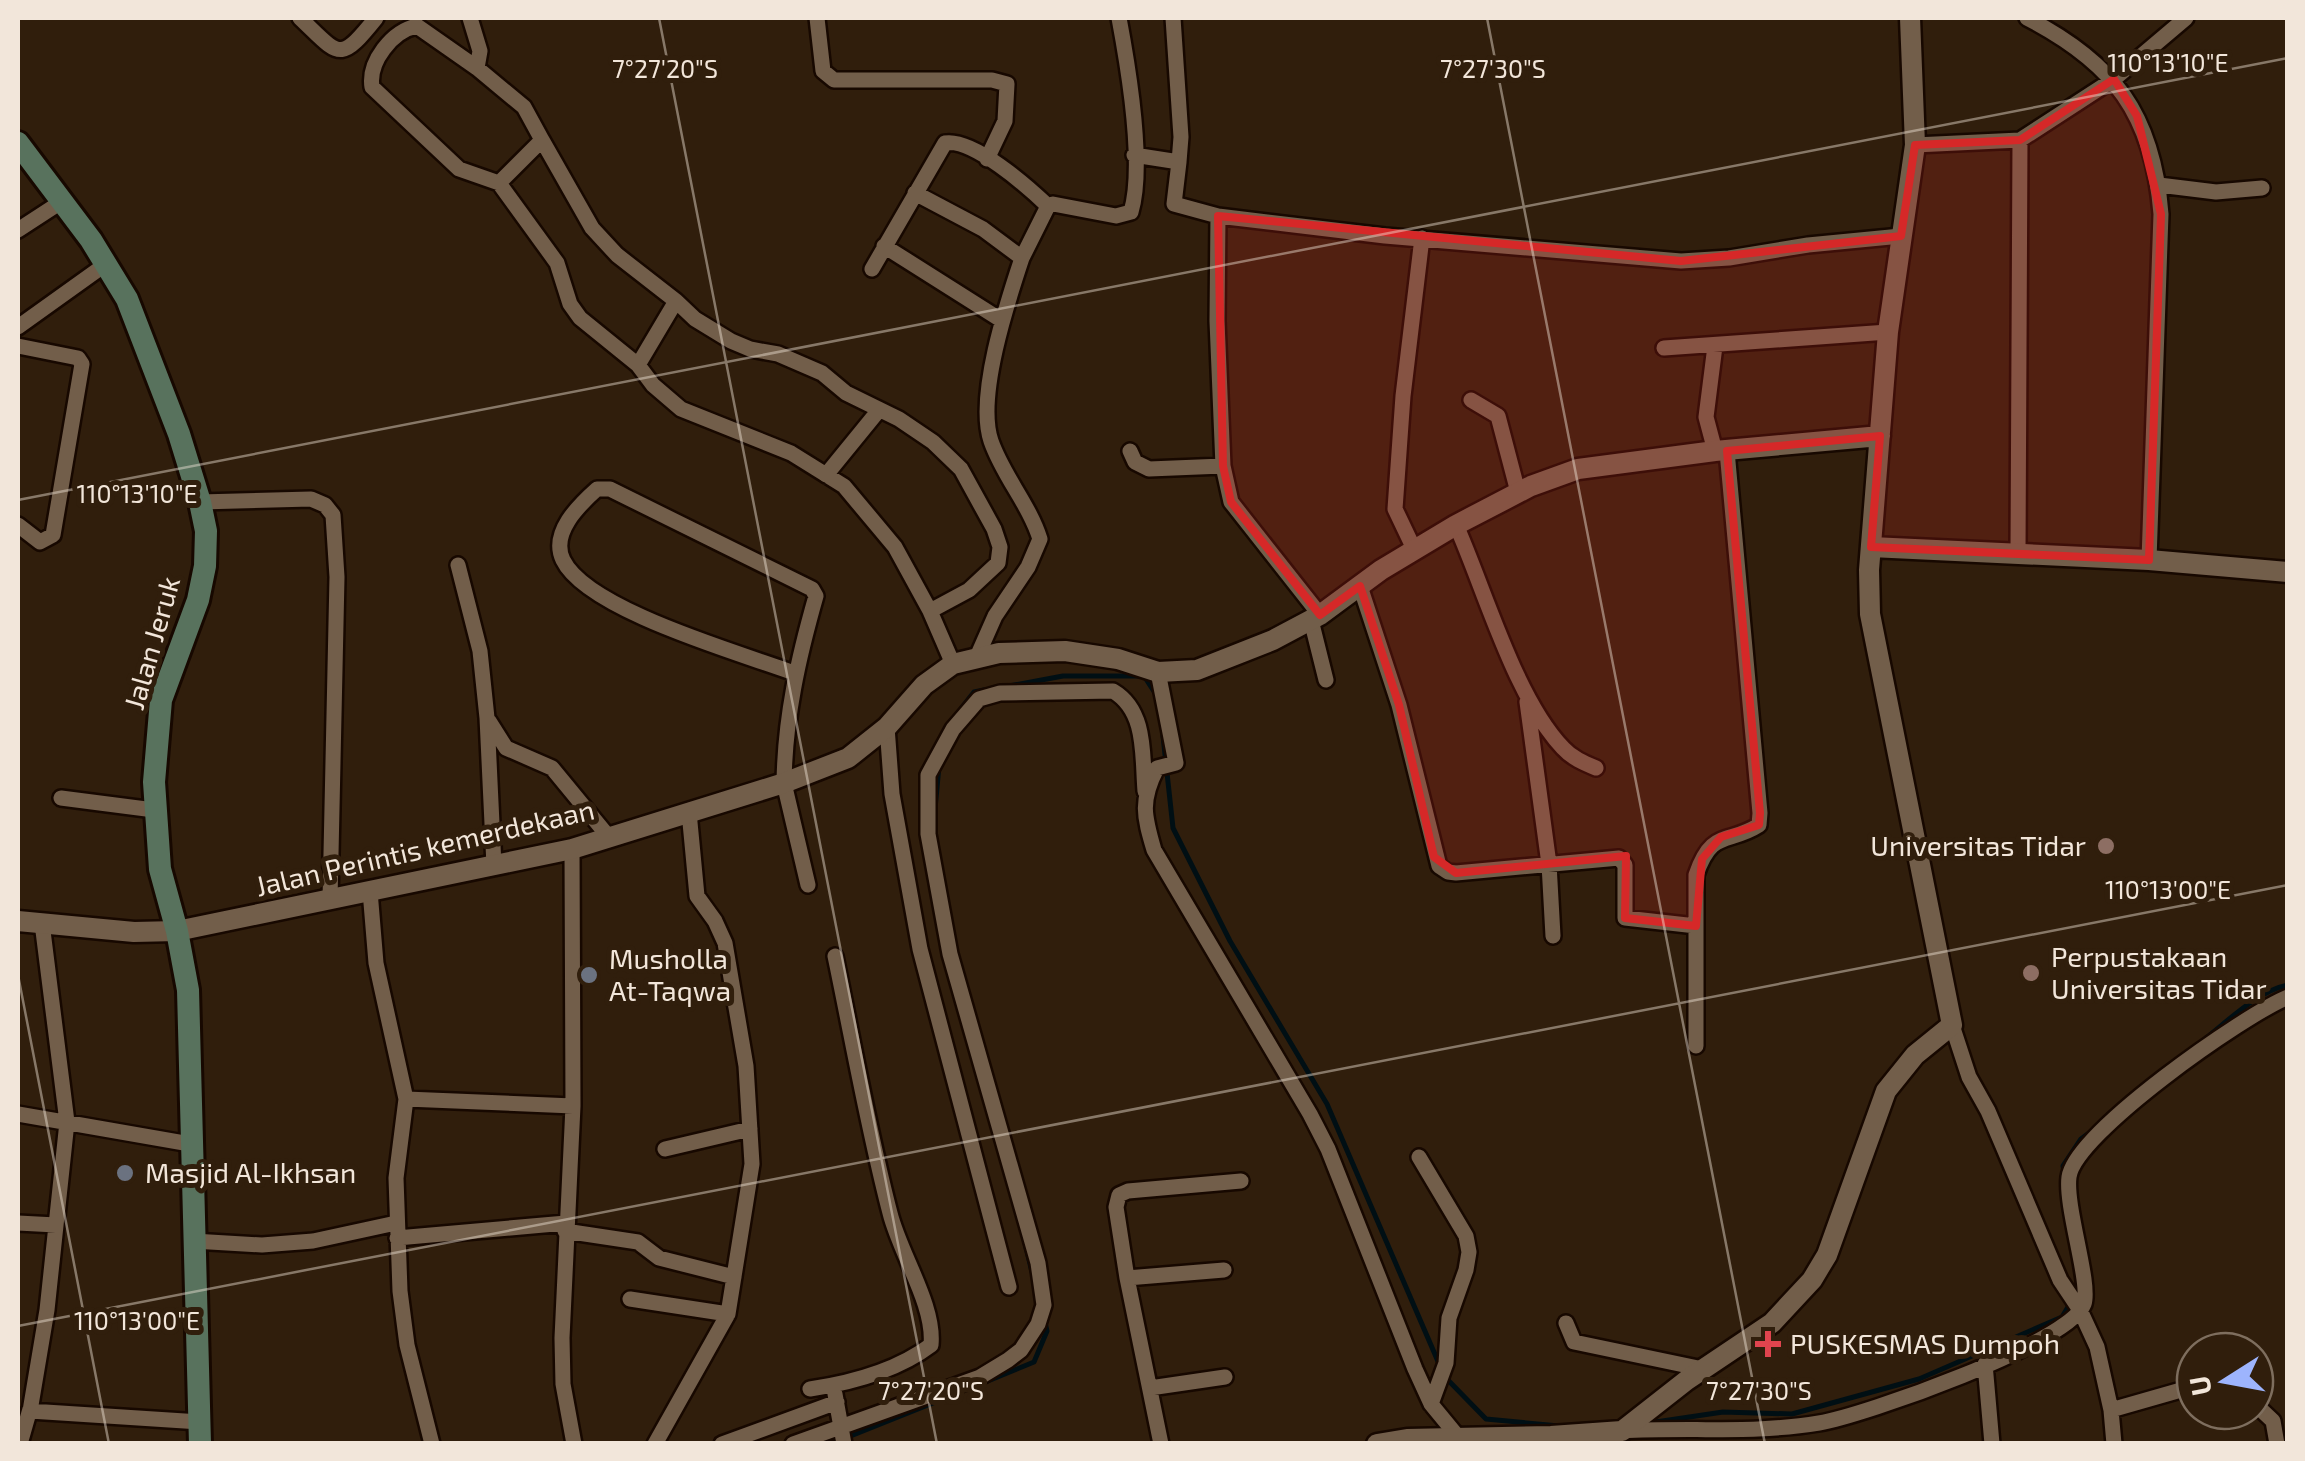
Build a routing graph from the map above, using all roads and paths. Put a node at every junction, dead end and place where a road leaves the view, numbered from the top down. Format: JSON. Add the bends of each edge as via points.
{"nodes":[{"id":1,"x":300,"y":18,"type":"edge"},
{"id":2,"x":376,"y":18,"type":"edge"},
{"id":3,"x":470,"y":18,"type":"edge"},
{"id":4,"x":817,"y":18,"type":"edge"},
{"id":5,"x":1118,"y":18,"type":"edge"},
{"id":6,"x":1173,"y":18,"type":"edge"},
{"id":7,"x":1910,"y":18,"type":"edge"},
{"id":8,"x":2027,"y":18,"type":"edge"},
{"id":9,"x":2186,"y":18,"type":"edge"},
{"id":10,"x":477,"y":68,"type":"junction"},
{"id":11,"x":2114,"y":80,"type":"junction"},
{"id":12,"x":542,"y":140,"type":"junction"},
{"id":13,"x":2020,"y":140,"type":"junction"},
{"id":14,"x":18,"y":143,"type":"edge"},
{"id":15,"x":1915,"y":145,"type":"junction"},
{"id":16,"x":1134,"y":155,"type":"junction"},
{"id":17,"x":987,"y":159,"type":"junction"},
{"id":18,"x":1179,"y":162,"type":"junction"},
{"id":19,"x":499,"y":183,"type":"junction"},
{"id":20,"x":2159,"y":185,"type":"junction"},
{"id":21,"x":2262,"y":188,"type":"dead end"},
{"id":22,"x":915,"y":193,"type":"junction"},
{"id":23,"x":61,"y":202,"type":"junction"},
{"id":24,"x":1048,"y":206,"type":"junction"},
{"id":25,"x":1218,"y":216,"type":"junction"},
{"id":26,"x":18,"y":230,"type":"edge"},
{"id":27,"x":1901,"y":236,"type":"junction"},
{"id":28,"x":1422,"y":238,"type":"junction"},
{"id":29,"x":884,"y":246,"type":"junction"},
{"id":30,"x":1022,"y":258,"type":"junction"},
{"id":31,"x":106,"y":264,"type":"junction"},
{"id":32,"x":872,"y":268,"type":"dead end"},
{"id":33,"x":676,"y":301,"type":"junction"},
{"id":34,"x":1001,"y":320,"type":"junction"},
{"id":35,"x":18,"y":327,"type":"edge"},
{"id":36,"x":1888,"y":332,"type":"junction"},
{"id":37,"x":18,"y":346,"type":"edge"},
{"id":38,"x":1715,"y":346,"type":"junction"},
{"id":39,"x":1664,"y":348,"type":"dead end"},
{"id":40,"x":638,"y":365,"type":"junction"},
{"id":41,"x":1471,"y":400,"type":"dead end"},
{"id":42,"x":880,"y":410,"type":"junction"},
{"id":43,"x":1880,"y":436,"type":"junction"},
{"id":44,"x":1130,"y":451,"type":"dead end"},
{"id":45,"x":1721,"y":451,"type":"junction"},
{"id":46,"x":1223,"y":466,"type":"junction"},
{"id":47,"x":826,"y":475,"type":"junction"},
{"id":48,"x":1518,"y":492,"type":"junction"},
{"id":49,"x":200,"y":502,"type":"junction"},
{"id":50,"x":18,"y":525,"type":"edge"},
{"id":51,"x":1456,"y":525,"type":"junction"},
{"id":52,"x":1870,"y":546,"type":"junction"},
{"id":53,"x":1415,"y":551,"type":"junction"},
{"id":54,"x":2018,"y":552,"type":"junction"},
{"id":55,"x":2149,"y":560,"type":"junction"},
{"id":56,"x":458,"y":565,"type":"dead end"},
{"id":57,"x":2288,"y":572,"type":"edge"},
{"id":58,"x":1360,"y":586,"type":"junction"},
{"id":59,"x":930,"y":610,"type":"junction"},
{"id":60,"x":1316,"y":618,"type":"junction"},
{"id":61,"x":976,"y":658,"type":"junction"},
{"id":62,"x":953,"y":664,"type":"junction"},
{"id":63,"x":1158,"y":672,"type":"junction"},
{"id":64,"x":794,"y":674,"type":"junction"},
{"id":65,"x":1326,"y":680,"type":"dead end"},
{"id":66,"x":1526,"y":690,"type":"junction"},
{"id":67,"x":488,"y":718,"type":"junction"},
{"id":68,"x":887,"y":727,"type":"junction"},
{"id":69,"x":1596,"y":768,"type":"dead end"},
{"id":70,"x":784,"y":783,"type":"junction"},
{"id":71,"x":1145,"y":791,"type":"junction"},
{"id":72,"x":60,"y":798,"type":"dead end"},
{"id":73,"x":154,"y":810,"type":"junction"},
{"id":74,"x":689,"y":812,"type":"junction"},
{"id":75,"x":608,"y":836,"type":"junction"},
{"id":76,"x":572,"y":849,"type":"junction"},
{"id":77,"x":1548,"y":864,"type":"junction"},
{"id":78,"x":494,"y":866,"type":"junction"},
{"id":79,"x":808,"y":885,"type":"dead end"},
{"id":80,"x":370,"y":891,"type":"junction"},
{"id":81,"x":330,"y":900,"type":"junction"},
{"id":82,"x":18,"y":921,"type":"edge"},
{"id":83,"x":42,"y":924,"type":"junction"},
{"id":84,"x":1696,"y":926,"type":"junction"},
{"id":85,"x":177,"y":931,"type":"junction"},
{"id":86,"x":1554,"y":936,"type":"dead end"},
{"id":87,"x":835,"y":956,"type":"dead end"},
{"id":88,"x":2288,"y":996,"type":"edge"},
{"id":89,"x":1952,"y":1025,"type":"junction"},
{"id":90,"x":1696,"y":1046,"type":"dead end"},
{"id":91,"x":406,"y":1099,"type":"junction"},
{"id":92,"x":572,"y":1106,"type":"junction"},
{"id":93,"x":18,"y":1114,"type":"edge"},
{"id":94,"x":67,"y":1122,"type":"junction"},
{"id":95,"x":750,"y":1129,"type":"junction"},
{"id":96,"x":190,"y":1144,"type":"junction"},
{"id":97,"x":665,"y":1149,"type":"dead end"},
{"id":98,"x":1419,"y":1157,"type":"dead end"},
{"id":99,"x":1241,"y":1181,"type":"dead end"},
{"id":100,"x":18,"y":1223,"type":"edge"},
{"id":101,"x":56,"y":1225,"type":"junction"},
{"id":102,"x":566,"y":1227,"type":"junction"},
{"id":103,"x":396,"y":1230,"type":"junction"},
{"id":104,"x":193,"y":1241,"type":"junction"},
{"id":105,"x":1224,"y":1270,"type":"dead end"},
{"id":106,"x":734,"y":1277,"type":"junction"},
{"id":107,"x":1128,"y":1278,"type":"junction"},
{"id":108,"x":1009,"y":1287,"type":"dead end"},
{"id":109,"x":630,"y":1299,"type":"dead end"},
{"id":110,"x":2080,"y":1310,"type":"junction"},
{"id":111,"x":728,"y":1314,"type":"junction"},
{"id":112,"x":1566,"y":1323,"type":"dead end"},
{"id":113,"x":1985,"y":1364,"type":"junction"},
{"id":114,"x":1703,"y":1369,"type":"junction"},
{"id":115,"x":1226,"y":1377,"type":"dead end"},
{"id":116,"x":1150,"y":1388,"type":"junction"},
{"id":117,"x":810,"y":1389,"type":"dead end"},
{"id":118,"x":2175,"y":1392,"type":"edge"},
{"id":119,"x":1432,"y":1404,"type":"junction"},
{"id":120,"x":838,"y":1408,"type":"junction"},
{"id":121,"x":30,"y":1409,"type":"junction"},
{"id":122,"x":2111,"y":1410,"type":"junction"},
{"id":123,"x":1627,"y":1427,"type":"junction"},
{"id":124,"x":200,"y":1433,"type":"edge"},
{"id":125,"x":1664,"y":1436,"type":"edge"},
{"id":126,"x":1459,"y":1438,"type":"junction"},
{"id":127,"x":1550,"y":1440,"type":"edge"},
{"id":128,"x":20,"y":1444,"type":"edge"},
{"id":129,"x":432,"y":1444,"type":"edge"},
{"id":130,"x":574,"y":1444,"type":"edge"},
{"id":131,"x":655,"y":1444,"type":"edge"},
{"id":132,"x":722,"y":1444,"type":"edge"},
{"id":133,"x":793,"y":1444,"type":"edge"},
{"id":134,"x":844,"y":1444,"type":"edge"},
{"id":135,"x":1162,"y":1444,"type":"edge"},
{"id":136,"x":1378,"y":1444,"type":"edge"},
{"id":137,"x":1992,"y":1444,"type":"edge"},
{"id":138,"x":2114,"y":1444,"type":"edge"}],
"edges":[{"from":1,"to":2,"type":"street","via":[[342,51]]},
{"from":3,"to":10,"type":"street","via":[[480,51]]},
{"from":4,"to":17,"type":"street","via":[[822,72],[834,80],[1008,84],[1004,122]]},
{"from":5,"to":16,"type":"street"},
{"from":6,"to":18,"type":"street"},
{"from":7,"to":15,"type":"street"},
{"from":8,"to":11,"type":"street"},
{"from":9,"to":11,"type":"street"},
{"from":10,"to":12,"type":"street","via":[[524,106]]},
{"from":10,"to":19,"type":"street","via":[[417,26],[392,40],[370,76],[372,87],[459,169]]},
{"from":11,"to":13,"type":"street"},
{"from":11,"to":20,"type":"street","via":[[2138,116]]},
{"from":12,"to":19,"type":"street"},
{"from":12,"to":33,"type":"street","via":[[592,228]]},
{"from":13,"to":15,"type":"street"},
{"from":13,"to":54,"type":"street"},
{"from":14,"to":23,"type":"main road","name":"Jalan Jeruk"},
{"from":15,"to":27,"type":"street"},
{"from":16,"to":18,"type":"street"},
{"from":16,"to":24,"type":"street","via":[[1128,215]]},
{"from":17,"to":22,"type":"street","via":[[945,143]]},
{"from":17,"to":24,"type":"street"},
{"from":18,"to":25,"type":"street","via":[[1174,204]]},
{"from":19,"to":40,"type":"street","via":[[557,263],[580,318]]},
{"from":20,"to":21,"type":"street","via":[[2216,192]]},
{"from":20,"to":55,"type":"street"},
{"from":22,"to":29,"type":"street"},
{"from":22,"to":30,"type":"street","via":[[984,229]]},
{"from":23,"to":26,"type":"street"},
{"from":23,"to":31,"type":"main road","name":"Jalan Jeruk"},
{"from":24,"to":30,"type":"street"},
{"from":25,"to":28,"type":"street"},
{"from":25,"to":46,"type":"street"},
{"from":27,"to":28,"type":"street","via":[[1681,261]]},
{"from":27,"to":36,"type":"street"},
{"from":28,"to":53,"type":"street","via":[[1395,509]]},
{"from":29,"to":32,"type":"street"},
{"from":29,"to":34,"type":"street"},
{"from":30,"to":34,"type":"street"},
{"from":31,"to":35,"type":"street"},
{"from":31,"to":49,"type":"main road","name":"Jalan Jeruk","via":[[127,298]]},
{"from":33,"to":40,"type":"street"},
{"from":33,"to":42,"type":"street","via":[[731,341],[822,373]]},
{"from":34,"to":61,"type":"street","via":[[990,438],[1040,539]]},
{"from":36,"to":38,"type":"street"},
{"from":36,"to":43,"type":"street"},
{"from":37,"to":50,"type":"street","via":[[82,364],[53,535],[40,542]]},
{"from":38,"to":39,"type":"street"},
{"from":38,"to":45,"type":"street","via":[[1706,417]]},
{"from":40,"to":47,"type":"street","via":[[682,410],[791,453]]},
{"from":41,"to":48,"type":"street","via":[[1498,416]]},
{"from":42,"to":47,"type":"street"},
{"from":42,"to":59,"type":"street","via":[[933,442],[961,469],[1000,548],[986,576]]},
{"from":43,"to":45,"type":"street","name":"Jalan Perintis kemerdekaan"},
{"from":43,"to":52,"type":"street"},
{"from":44,"to":46,"type":"street","via":[[1148,470]]},
{"from":45,"to":48,"type":"street","name":"Jalan Perintis kemerdekaan","via":[[1578,469]]},
{"from":45,"to":84,"type":"street","via":[[1760,814],[1758,825],[1721,837],[1702,859]]},
{"from":46,"to":60,"type":"street","via":[[1231,502]]},
{"from":47,"to":59,"type":"street","via":[[844,486],[895,547]]},
{"from":48,"to":51,"type":"street","name":"Jalan Perintis kemerdekaan"},
{"from":49,"to":73,"type":"main road","name":"Jalan Jeruk","via":[[205,566],[161,700]]},
{"from":49,"to":81,"type":"street","via":[[311,499],[332,515],[338,576]]},
{"from":51,"to":53,"type":"street","name":"Jalan Perintis kemerdekaan"},
{"from":51,"to":66,"type":"street"},
{"from":52,"to":54,"type":"street"},
{"from":52,"to":89,"type":"street","via":[[1870,614]]},
{"from":53,"to":58,"type":"street","name":"Jalan Perintis kemerdekaan"},
{"from":54,"to":55,"type":"street"},
{"from":55,"to":57,"type":"street"},
{"from":56,"to":67,"type":"street","via":[[480,650]]},
{"from":58,"to":60,"type":"street","name":"Jalan Perintis kemerdekaan"},
{"from":58,"to":77,"type":"street","via":[[1439,866],[1456,872]]},
{"from":59,"to":62,"type":"street"},
{"from":60,"to":63,"type":"street","name":"Jalan Perintis kemerdekaan","via":[[1197,670]]},
{"from":60,"to":65,"type":"street"},
{"from":61,"to":62,"type":"street","name":"Jalan Perintis kemerdekaan"},
{"from":61,"to":63,"type":"street","name":"Jalan Perintis kemerdekaan","via":[[1064,651]]},
{"from":62,"to":68,"type":"street","name":"Jalan Perintis kemerdekaan","via":[[924,684]]},
{"from":63,"to":71,"type":"street","via":[[1176,764],[1157,768]]},
{"from":64,"to":64,"type":"street","via":[[615,606],[562,558],[564,526],[597,488],[610,489],[812,589],[816,596]]},
{"from":64,"to":70,"type":"street"},
{"from":66,"to":69,"type":"street","via":[[1565,752]]},
{"from":66,"to":77,"type":"street"},
{"from":67,"to":75,"type":"street","via":[[506,748],[552,768]]},
{"from":67,"to":78,"type":"street"},
{"from":68,"to":70,"type":"street","name":"Jalan Perintis kemerdekaan","via":[[848,758]]},
{"from":68,"to":108,"type":"street","via":[[920,949]]},
{"from":70,"to":74,"type":"street","name":"Jalan Perintis kemerdekaan"},
{"from":70,"to":79,"type":"street"},
{"from":71,"to":119,"type":"street","via":[[1144,818],[1154,850],[1310,1114]]},
{"from":71,"to":120,"type":"street","via":[[1140,729],[1125,698],[1113,691],[979,699],[938,754],[928,775],[928,834],[950,954],[1038,1263],[1044,1305],[1021,1350],[980,1376]]},
{"from":72,"to":73,"type":"street"},
{"from":73,"to":85,"type":"main road","name":"Jalan Jeruk","via":[[160,869]]},
{"from":74,"to":75,"type":"street","name":"Jalan Perintis kemerdekaan"},
{"from":74,"to":95,"type":"street","via":[[697,896],[725,943]]},
{"from":75,"to":76,"type":"street","name":"Jalan Perintis kemerdekaan"},
{"from":76,"to":78,"type":"street","name":"Jalan Perintis kemerdekaan"},
{"from":76,"to":92,"type":"street"},
{"from":77,"to":84,"type":"street","via":[[1619,858],[1626,865],[1626,919]]},
{"from":77,"to":86,"type":"street"},
{"from":78,"to":80,"type":"street","name":"Jalan Perintis kemerdekaan"},
{"from":80,"to":81,"type":"street","name":"Jalan Perintis kemerdekaan"},
{"from":80,"to":91,"type":"street","via":[[376,963]]},
{"from":81,"to":85,"type":"street","name":"Jalan Perintis kemerdekaan"},
{"from":82,"to":83,"type":"street","name":"Jalan Perintis kemerdekaan"},
{"from":83,"to":85,"type":"street","name":"Jalan Perintis kemerdekaan"},
{"from":83,"to":94,"type":"street"},
{"from":84,"to":90,"type":"street"},
{"from":85,"to":96,"type":"main road","name":"Jalan Jeruk","via":[[190,1022]]},
{"from":87,"to":120,"type":"street","via":[[890,1215],[932,1332],[930,1344]]},
{"from":88,"to":110,"type":"street","via":[[2194,1054],[2076,1157],[2069,1184],[2085,1297]]},
{"from":89,"to":110,"type":"street","via":[[2060,1280]]},
{"from":89,"to":114,"type":"street","via":[[1915,1055],[1886,1092],[1812,1280],[1779,1318]]},
{"from":91,"to":92,"type":"street"},
{"from":91,"to":103,"type":"street"},
{"from":92,"to":102,"type":"street"},
{"from":93,"to":94,"type":"street"},
{"from":94,"to":96,"type":"street"},
{"from":94,"to":101,"type":"street"},
{"from":95,"to":97,"type":"street"},
{"from":95,"to":106,"type":"street","via":[[752,1164]]},
{"from":96,"to":104,"type":"main road","name":"Jalan Jeruk"},
{"from":98,"to":119,"type":"street","via":[[1469,1252]]},
{"from":99,"to":107,"type":"street","via":[[1119,1196]]},
{"from":100,"to":101,"type":"street"},
{"from":101,"to":121,"type":"street"},
{"from":102,"to":103,"type":"street"},
{"from":102,"to":106,"type":"street","via":[[638,1242],[659,1258]]},
{"from":102,"to":130,"type":"street","via":[[563,1384]]},
{"from":103,"to":104,"type":"street","via":[[262,1245]]},
{"from":103,"to":129,"type":"street","via":[[407,1345]]},
{"from":104,"to":124,"type":"main road","name":"Jalan Jeruk"},
{"from":105,"to":107,"type":"street"},
{"from":106,"to":111,"type":"street"},
{"from":107,"to":116,"type":"street"},
{"from":109,"to":111,"type":"street"},
{"from":110,"to":113,"type":"street","via":[[2032,1344]]},
{"from":110,"to":122,"type":"street","via":[[2097,1347]]},
{"from":111,"to":131,"type":"street"},
{"from":112,"to":114,"type":"street","via":[[1574,1342]]},
{"from":113,"to":125,"type":"street","via":[[1866,1413],[1822,1423]]},
{"from":113,"to":137,"type":"street"},
{"from":114,"to":123,"type":"street"},
{"from":115,"to":116,"type":"street"},
{"from":116,"to":135,"type":"street"},
{"from":117,"to":120,"type":"street"},
{"from":118,"to":122,"type":"street"},
{"from":119,"to":126,"type":"street"},
{"from":120,"to":132,"type":"street"},
{"from":120,"to":133,"type":"street"},
{"from":120,"to":134,"type":"street"},
{"from":121,"to":124,"type":"street"},
{"from":121,"to":128,"type":"street"},
{"from":122,"to":138,"type":"street"},
{"from":123,"to":125,"type":"street"},
{"from":123,"to":127,"type":"street"},
{"from":126,"to":127,"type":"street"},
{"from":126,"to":136,"type":"street"}]}
